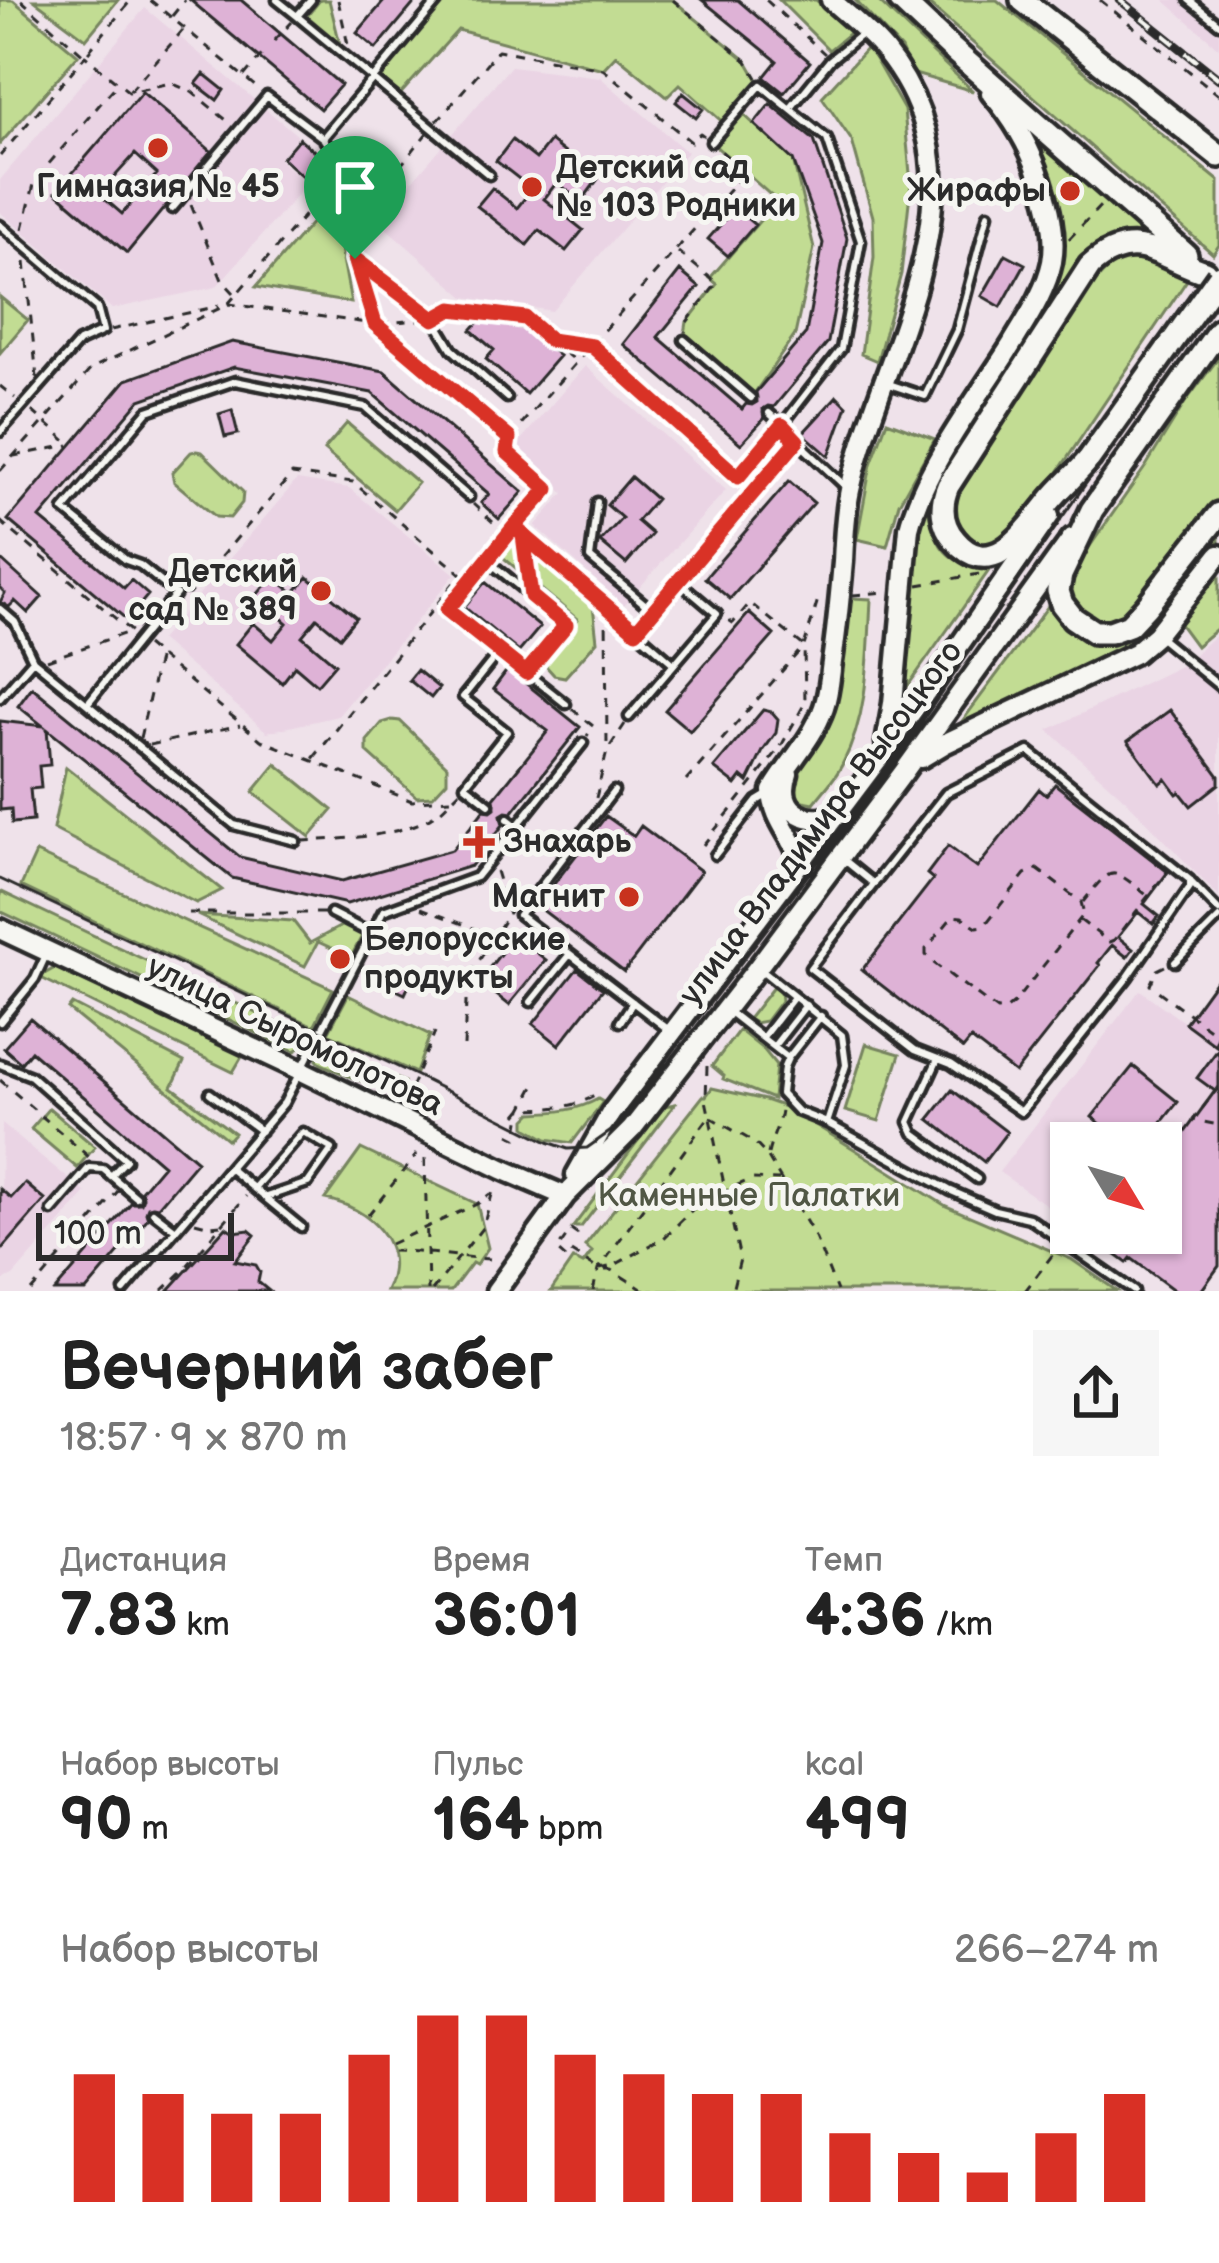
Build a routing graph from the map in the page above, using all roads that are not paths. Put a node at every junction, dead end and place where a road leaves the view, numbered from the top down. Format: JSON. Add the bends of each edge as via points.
{"nodes":[{"id":1,"x":277,"y":0,"type":"edge"},
{"id":2,"x":311,"y":0,"type":"edge"},
{"id":3,"x":439,"y":0,"type":"edge"},
{"id":4,"x":831,"y":0,"type":"edge"},
{"id":5,"x":1022,"y":0,"type":"edge"},
{"id":6,"x":1189,"y":0,"type":"edge"},
{"id":7,"x":903,"y":2,"type":"edge"},
{"id":8,"x":297,"y":16,"type":"junction"},
{"id":9,"x":1219,"y":24,"type":"edge"},
{"id":10,"x":866,"y":30,"type":"junction"},
{"id":11,"x":952,"y":50,"type":"junction"},
{"id":12,"x":373,"y":78,"type":"junction"},
{"id":13,"x":790,"y":109,"type":"junction"},
{"id":14,"x":323,"y":138,"type":"junction"},
{"id":15,"x":711,"y":142,"type":"road end"},
{"id":16,"x":1219,"y":156,"type":"edge"},
{"id":17,"x":489,"y":175,"type":"dead end"},
{"id":18,"x":172,"y":209,"type":"dead end"},
{"id":19,"x":988,"y":214,"type":"dead end"},
{"id":20,"x":0,"y":225,"type":"edge"},
{"id":21,"x":1214,"y":276,"type":"edge"},
{"id":22,"x":1219,"y":330,"type":"edge"},
{"id":23,"x":684,"y":340,"type":"road end"},
{"id":24,"x":883,"y":381,"type":"junction"},
{"id":25,"x":507,"y":398,"type":"dead end"},
{"id":26,"x":751,"y":398,"type":"dead end"},
{"id":27,"x":770,"y":412,"type":"dead end"},
{"id":28,"x":782,"y":425,"type":"junction"},
{"id":29,"x":0,"y":432,"type":"edge"},
{"id":30,"x":797,"y":441,"type":"junction"},
{"id":31,"x":1087,"y":461,"type":"junction"},
{"id":32,"x":850,"y":490,"type":"junction"},
{"id":33,"x":469,"y":497,"type":"road end"},
{"id":34,"x":597,"y":502,"type":"dead end"},
{"id":35,"x":1092,"y":510,"type":"junction"},
{"id":36,"x":1219,"y":514,"type":"edge"},
{"id":37,"x":1219,"y":555,"type":"edge"},
{"id":38,"x":679,"y":581,"type":"junction"},
{"id":39,"x":0,"y":609,"type":"edge"},
{"id":40,"x":653,"y":611,"type":"junction"},
{"id":41,"x":1156,"y":635,"type":"junction"},
{"id":42,"x":499,"y":652,"type":"junction"},
{"id":43,"x":33,"y":660,"type":"junction"},
{"id":44,"x":674,"y":664,"type":"junction"},
{"id":45,"x":526,"y":673,"type":"junction"},
{"id":46,"x":1219,"y":686,"type":"edge"},
{"id":47,"x":0,"y":698,"type":"edge"},
{"id":48,"x":86,"y":704,"type":"junction"},
{"id":49,"x":566,"y":704,"type":"road end"},
{"id":50,"x":629,"y":718,"type":"dead end"},
{"id":51,"x":583,"y":743,"type":"road end"},
{"id":52,"x":879,"y":762,"type":"junction"},
{"id":53,"x":791,"y":767,"type":"junction"},
{"id":54,"x":903,"y":773,"type":"junction"},
{"id":55,"x":614,"y":790,"type":"dead end"},
{"id":56,"x":772,"y":791,"type":"junction"},
{"id":57,"x":489,"y":804,"type":"dead end"},
{"id":58,"x":845,"y":807,"type":"junction"},
{"id":59,"x":508,"y":819,"type":"dead end"},
{"id":60,"x":517,"y":826,"type":"junction"},
{"id":61,"x":296,"y":841,"type":"road end"},
{"id":62,"x":715,"y":856,"type":"dead end"},
{"id":63,"x":840,"y":857,"type":"junction"},
{"id":64,"x":802,"y":864,"type":"junction"},
{"id":65,"x":1190,"y":880,"type":"junction"},
{"id":66,"x":874,"y":884,"type":"junction"},
{"id":67,"x":332,"y":913,"type":"road end"},
{"id":68,"x":1219,"y":914,"type":"edge"},
{"id":69,"x":0,"y":929,"type":"edge"},
{"id":70,"x":370,"y":933,"type":"junction"},
{"id":71,"x":48,"y":951,"type":"junction"},
{"id":72,"x":570,"y":954,"type":"junction"},
{"id":73,"x":1175,"y":962,"type":"road end"},
{"id":74,"x":758,"y":967,"type":"junction"},
{"id":75,"x":794,"y":996,"type":"junction"},
{"id":76,"x":531,"y":1002,"type":"dead end"},
{"id":77,"x":633,"y":1002,"type":"junction"},
{"id":78,"x":806,"y":1005,"type":"junction"},
{"id":79,"x":725,"y":1009,"type":"junction"},
{"id":80,"x":821,"y":1016,"type":"junction"},
{"id":81,"x":0,"y":1022,"type":"edge"},
{"id":82,"x":620,"y":1022,"type":"dead end"},
{"id":83,"x":672,"y":1032,"type":"junction"},
{"id":84,"x":763,"y":1036,"type":"junction"},
{"id":85,"x":774,"y":1046,"type":"junction"},
{"id":86,"x":788,"y":1058,"type":"junction"},
{"id":87,"x":938,"y":1059,"type":"junction"},
{"id":88,"x":0,"y":1065,"type":"edge"},
{"id":89,"x":302,"y":1071,"type":"junction"},
{"id":90,"x":210,"y":1093,"type":"dead end"},
{"id":91,"x":827,"y":1123,"type":"junction"},
{"id":92,"x":261,"y":1131,"type":"junction"},
{"id":93,"x":229,"y":1168,"type":"junction"},
{"id":94,"x":111,"y":1176,"type":"junction"},
{"id":95,"x":977,"y":1179,"type":"dead end"},
{"id":96,"x":254,"y":1188,"type":"junction"},
{"id":97,"x":566,"y":1196,"type":"junction"},
{"id":98,"x":136,"y":1197,"type":"dead end"},
{"id":99,"x":266,"y":1197,"type":"junction"},
{"id":100,"x":52,"y":1210,"type":"dead end"},
{"id":101,"x":153,"y":1212,"type":"dead end"},
{"id":102,"x":301,"y":1227,"type":"dead end"},
{"id":103,"x":176,"y":1230,"type":"junction"},
{"id":104,"x":124,"y":1291,"type":"edge"},
{"id":105,"x":496,"y":1291,"type":"edge"},
{"id":106,"x":1134,"y":1291,"type":"edge"}],
"edges":[{"from":1,"to":8,"type":"lane"},
{"from":2,"to":8,"type":"lane"},
{"from":3,"to":12,"type":"lane"},
{"from":4,"to":10,"type":"main road"},
{"from":5,"to":16,"type":"main road"},
{"from":6,"to":9,"type":"lane"},
{"from":7,"to":11,"type":"main road"},
{"from":8,"to":12,"type":"lane"},
{"from":10,"to":13,"type":"lane"},
{"from":10,"to":24,"type":"main road","via":[[924,123],[932,172],[923,267]]},
{"from":11,"to":21,"type":"main road"},
{"from":11,"to":52,"type":"main road","via":[[1029,148],[1053,256],[1031,312],[916,502],[889,736]]},
{"from":12,"to":14,"type":"lane"},
{"from":12,"to":17,"type":"lane"},
{"from":13,"to":15,"type":"lane","via":[[761,85]]},
{"from":13,"to":28,"type":"lane","via":[[826,139],[861,241],[841,349]]},
{"from":14,"to":18,"type":"lane","via":[[267,96]]},
{"from":14,"to":25,"type":"lane","via":[[335,157],[333,182],[355,259],[434,319],[452,349]]},
{"from":19,"to":24,"type":"lane","via":[[957,330],[925,396]]},
{"from":20,"to":29,"type":"lane","via":[[97,308],[103,331],[79,342]]},
{"from":21,"to":31,"type":"main road","bridge":true},
{"from":21,"to":31,"type":"main road","via":[[1144,248],[1115,250],[1090,266],[948,486],[942,511],[949,532],[974,553],[1001,553]]},
{"from":22,"to":35,"type":"main road","name":"улица Владимира Высоцкого"},
{"from":23,"to":26,"type":"lane"},
{"from":24,"to":32,"type":"main road"},
{"from":27,"to":28,"type":"lane"},
{"from":28,"to":30,"type":"lane"},
{"from":30,"to":32,"type":"lane"},
{"from":30,"to":38,"type":"lane"},
{"from":31,"to":52,"type":"main road","name":"улица Владимира Высоцкого"},
{"from":32,"to":53,"type":"main road","via":[[825,705]]},
{"from":33,"to":48,"type":"lane","via":[[365,407],[235,381],[148,411],[64,510],[176,594]]},
{"from":34,"to":40,"type":"lane","via":[[590,558]]},
{"from":35,"to":36,"type":"main road","via":[[1058,591],[1073,619],[1102,633],[1137,617]]},
{"from":35,"to":54,"type":"main road","name":"улица Владимира Высоцкого"},
{"from":37,"to":41,"type":"main road"},
{"from":38,"to":40,"type":"lane"},
{"from":38,"to":44,"type":"lane","via":[[717,614]]},
{"from":39,"to":43,"type":"lane","via":[[16,622]]},
{"from":40,"to":44,"type":"lane","via":[[636,631]]},
{"from":41,"to":46,"type":"lane"},
{"from":41,"to":54,"type":"main road","via":[[1125,659],[946,743]]},
{"from":42,"to":45,"type":"lane"},
{"from":42,"to":45,"type":"lane","via":[[447,610],[488,560],[566,625]]},
{"from":42,"to":57,"type":"lane","via":[[463,697],[507,733],[466,785]]},
{"from":43,"to":47,"type":"lane"},
{"from":43,"to":48,"type":"lane"},
{"from":44,"to":50,"type":"lane"},
{"from":45,"to":49,"type":"lane"},
{"from":48,"to":61,"type":"lane","via":[[234,825]]},
{"from":51,"to":60,"type":"lane"},
{"from":52,"to":58,"type":"main road","name":"улица Владимира Высоцкого"},
{"from":53,"to":56,"type":"main road"},
{"from":53,"to":58,"type":"main road","via":[[783,787],[795,811],[829,818]]},
{"from":54,"to":63,"type":"main road","name":"улица Владимира Высоцкого"},
{"from":55,"to":72,"type":"lane","via":[[519,915]]},
{"from":56,"to":62,"type":"lane","via":[[736,820]]},
{"from":56,"to":64,"type":"main road"},
{"from":58,"to":64,"type":"main road","name":"улица Владимира Высоцкого"},
{"from":59,"to":60,"type":"lane"},
{"from":60,"to":70,"type":"lane","via":[[476,878],[383,911]]},
{"from":63,"to":66,"type":"lane"},
{"from":63,"to":74,"type":"main road","name":"улица Владимира Высоцкого"},
{"from":64,"to":83,"type":"main road","name":"улица Владимира Высоцкого"},
{"from":65,"to":66,"type":"lane","via":[[1030,751],[946,793]]},
{"from":65,"to":68,"type":"lane"},
{"from":65,"to":87,"type":"lane","via":[[1128,977],[1021,1112]]},
{"from":66,"to":87,"type":"lane","via":[[810,968]]},
{"from":67,"to":70,"type":"lane"},
{"from":68,"to":73,"type":"lane"},
{"from":69,"to":71,"type":"main road","name":"улица Сыромолотова"},
{"from":70,"to":89,"type":"lane"},
{"from":71,"to":81,"type":"lane"},
{"from":71,"to":89,"type":"main road","name":"улица Сыромолотова"},
{"from":72,"to":76,"type":"lane"},
{"from":72,"to":77,"type":"lane"},
{"from":74,"to":75,"type":"lane"},
{"from":74,"to":79,"type":"main road","name":"улица Владимира Высоцкого"},
{"from":75,"to":78,"type":"lane"},
{"from":75,"to":84,"type":"lane"},
{"from":77,"to":82,"type":"lane"},
{"from":77,"to":83,"type":"lane"},
{"from":78,"to":80,"type":"lane"},
{"from":78,"to":85,"type":"lane"},
{"from":79,"to":84,"type":"lane"},
{"from":79,"to":97,"type":"main road","name":"улица Владимира Высоцкого","via":[[632,1129]]},
{"from":80,"to":86,"type":"lane"},
{"from":80,"to":91,"type":"lane","via":[[842,1035],[846,1065]]},
{"from":83,"to":97,"type":"main road","name":"улица Владимира Высоцкого","via":[[611,1113]]},
{"from":84,"to":85,"type":"lane"},
{"from":85,"to":86,"type":"lane"},
{"from":86,"to":91,"type":"lane","via":[[781,1094]]},
{"from":87,"to":95,"type":"lane","via":[[909,1122]]},
{"from":88,"to":94,"type":"lane","via":[[31,1076],[126,1160]]},
{"from":89,"to":92,"type":"lane"},
{"from":89,"to":97,"type":"main road","name":"улица Сыромолотова"},
{"from":90,"to":92,"type":"lane"},
{"from":91,"to":106,"type":"lane","via":[[949,1190],[1029,1218]]},
{"from":92,"to":93,"type":"lane"},
{"from":93,"to":96,"type":"lane"},
{"from":93,"to":103,"type":"lane"},
{"from":94,"to":98,"type":"lane"},
{"from":94,"to":100,"type":"lane","via":[[89,1168]]},
{"from":96,"to":99,"type":"lane"},
{"from":96,"to":99,"type":"lane","via":[[303,1132],[332,1148],[308,1183]]},
{"from":97,"to":105,"type":"main road","name":"улица Владимира Высоцкого"},
{"from":99,"to":102,"type":"lane"},
{"from":101,"to":103,"type":"lane"},
{"from":103,"to":104,"type":"lane"}]}
